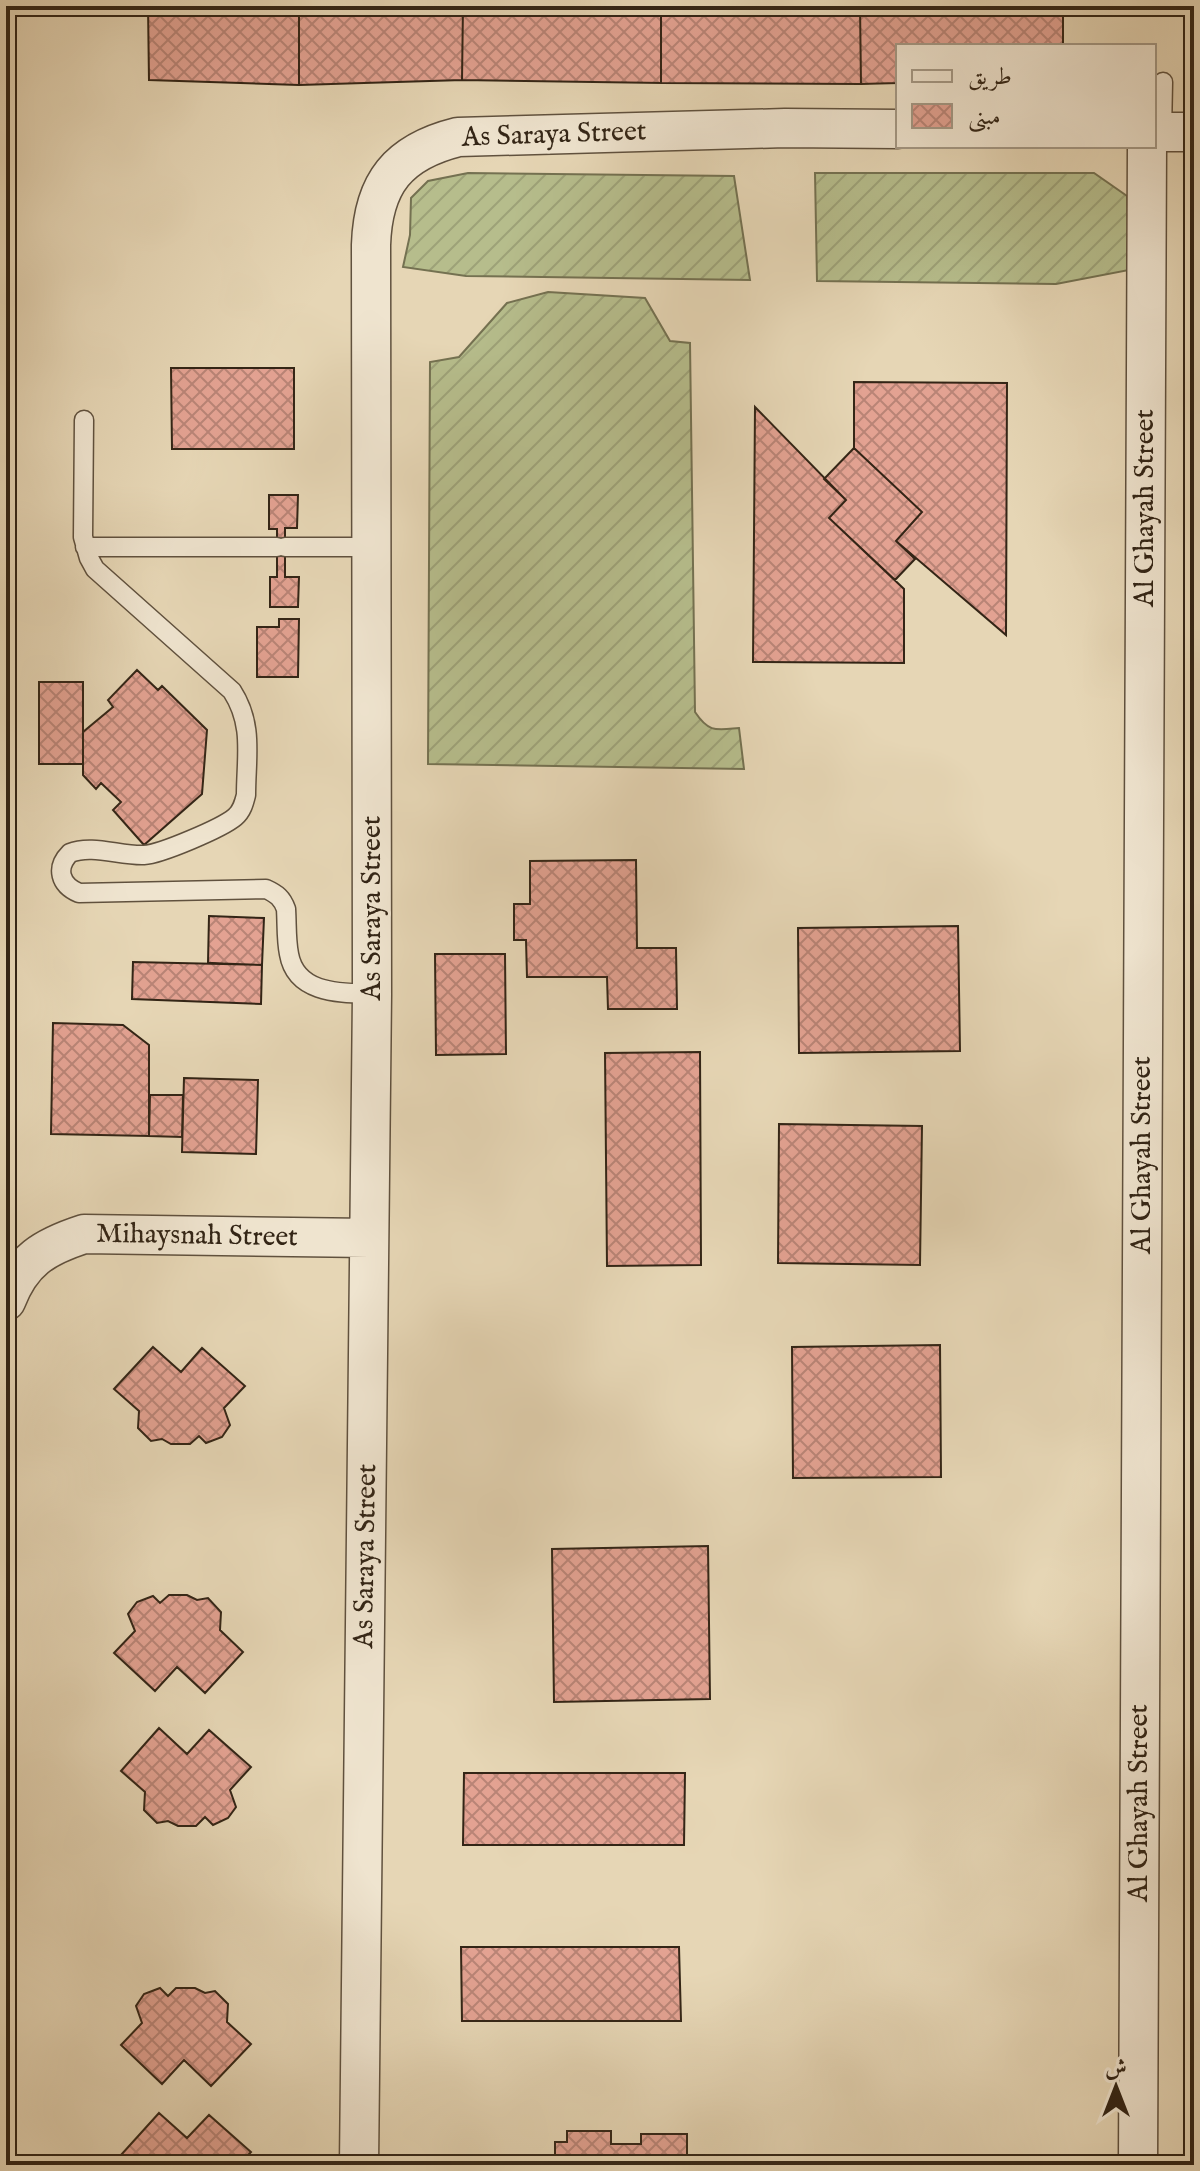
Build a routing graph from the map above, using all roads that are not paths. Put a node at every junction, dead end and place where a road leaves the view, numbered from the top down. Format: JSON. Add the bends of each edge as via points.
{"nodes":[{"id":1,"x":1163,"y":82,"type":"dead end"},
{"id":2,"x":896,"y":129,"type":"edge"},
{"id":3,"x":1164,"y":136,"type":"edge"},
{"id":4,"x":84,"y":420,"type":"dead end"},
{"id":5,"x":85,"y":547,"type":"junction"},
{"id":6,"x":372,"y":547,"type":"junction"},
{"id":7,"x":372,"y":994,"type":"junction"},
{"id":8,"x":369,"y":1238,"type":"junction"},
{"id":9,"x":8,"y":1288,"type":"edge"},
{"id":10,"x":359,"y":2165,"type":"edge"},
{"id":11,"x":1138,"y":2165,"type":"edge"}],
"edges":[{"from":1,"to":3,"type":"lane"},
{"from":2,"to":6,"type":"street","name":"As Saraya Street","via":[[458,137],[413,154],[384,187],[372,225]]},
{"from":3,"to":11,"type":"street","name":"Al Ghayah Street"},
{"from":4,"to":5,"type":"lane"},
{"from":5,"to":6,"type":"lane"},
{"from":5,"to":7,"type":"lane","via":[[95,569],[232,691],[248,732],[246,795],[235,817],[169,850],[143,855],[70,853],[61,866],[63,883],[79,893],[266,889],[283,902],[289,959],[307,982],[336,993]]},
{"from":6,"to":7,"type":"street","name":"As Saraya Street"},
{"from":7,"to":8,"type":"street","name":"As Saraya Street"},
{"from":8,"to":9,"type":"street","name":"Mihaysnah Street","via":[[84,1234],[56,1243],[30,1260]]},
{"from":8,"to":10,"type":"street","name":"As Saraya Street"}]}
